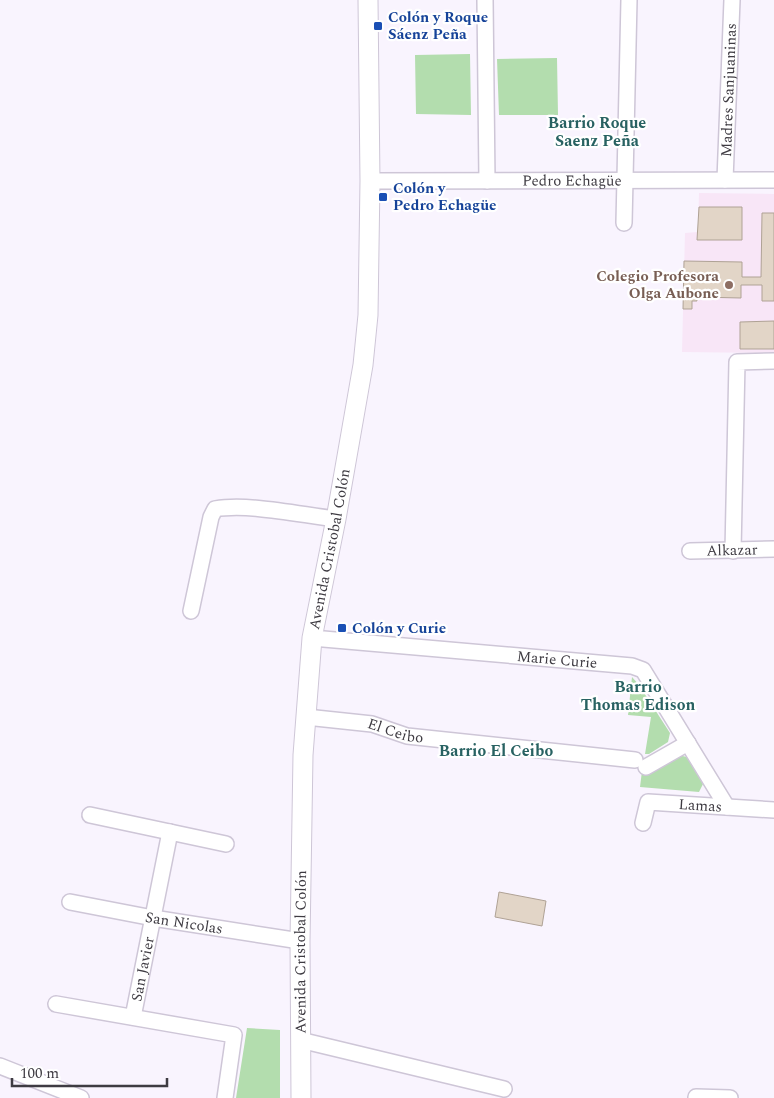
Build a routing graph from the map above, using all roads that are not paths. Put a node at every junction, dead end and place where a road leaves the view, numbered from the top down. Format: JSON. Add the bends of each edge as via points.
{"nodes":[{"id":1,"x":368,"y":0,"type":"edge"},
{"id":2,"x":485,"y":0,"type":"edge"},
{"id":3,"x":629,"y":0,"type":"edge"},
{"id":4,"x":732,"y":0,"type":"edge"},
{"id":5,"x":625,"y":180,"type":"junction"},
{"id":6,"x":725,"y":180,"type":"junction"},
{"id":7,"x":774,"y":180,"type":"edge"},
{"id":8,"x":370,"y":181,"type":"junction"},
{"id":9,"x":487,"y":181,"type":"junction"},
{"id":10,"x":624,"y":223,"type":"dead end"},
{"id":11,"x":774,"y":361,"type":"edge"},
{"id":12,"x":336,"y":519,"type":"junction"},
{"id":13,"x":774,"y":549,"type":"edge"},
{"id":14,"x":690,"y":551,"type":"dead end"},
{"id":15,"x":733,"y":551,"type":"junction"},
{"id":16,"x":191,"y":611,"type":"dead end"},
{"id":17,"x":312,"y":638,"type":"junction"},
{"id":18,"x":306,"y":717,"type":"junction"},
{"id":19,"x":688,"y":743,"type":"junction"},
{"id":20,"x":727,"y":807,"type":"junction"},
{"id":21,"x":774,"y":810,"type":"edge"},
{"id":22,"x":90,"y":815,"type":"dead end"},
{"id":23,"x":643,"y":823,"type":"dead end"},
{"id":24,"x":170,"y":832,"type":"junction"},
{"id":25,"x":226,"y":844,"type":"dead end"},
{"id":26,"x":70,"y":902,"type":"dead end"},
{"id":27,"x":153,"y":918,"type":"junction"},
{"id":28,"x":300,"y":941,"type":"junction"},
{"id":29,"x":56,"y":1004,"type":"dead end"},
{"id":30,"x":133,"y":1017,"type":"junction"},
{"id":31,"x":300,"y":1040,"type":"junction"},
{"id":32,"x":0,"y":1066,"type":"edge"},
{"id":33,"x":504,"y":1089,"type":"dead end"},
{"id":34,"x":696,"y":1097,"type":"edge"},
{"id":35,"x":81,"y":1098,"type":"edge"},
{"id":36,"x":226,"y":1098,"type":"edge"},
{"id":37,"x":301,"y":1098,"type":"edge"},
{"id":38,"x":730,"y":1098,"type":"edge"}],
"edges":[{"from":1,"to":8,"type":"main road","name":"Avenida Cristobal Colón"},
{"from":2,"to":9,"type":"street"},
{"from":3,"to":5,"type":"street"},
{"from":4,"to":6,"type":"street","name":"Madres Sanjuaninas"},
{"from":5,"to":6,"type":"street","name":"Pedro Echagüe"},
{"from":5,"to":9,"type":"street","name":"Pedro Echagüe"},
{"from":5,"to":10,"type":"street"},
{"from":6,"to":7,"type":"street","name":"Pedro Echagüe"},
{"from":8,"to":9,"type":"street","name":"Pedro Echagüe"},
{"from":8,"to":12,"type":"main road","name":"Avenida Cristobal Colón","via":[[368,315],[363,365]]},
{"from":11,"to":15,"type":"street","via":[[737,362]]},
{"from":12,"to":16,"type":"street","via":[[246,508],[215,509]]},
{"from":12,"to":17,"type":"main road","name":"Avenida Cristobal Colón"},
{"from":13,"to":15,"type":"street","name":"Alkazar"},
{"from":14,"to":15,"type":"street","name":"Alkazar"},
{"from":17,"to":18,"type":"main road","name":"Avenida Cristobal Colón"},
{"from":17,"to":19,"type":"street","name":"Marie Curie","via":[[632,666],[643,670]]},
{"from":18,"to":19,"type":"street","name":"El Ceibo","via":[[372,724],[407,736],[640,763]]},
{"from":18,"to":28,"type":"main road","name":"Avenida Cristobal Colón"},
{"from":19,"to":20,"type":"street","name":"Marie Curie"},
{"from":20,"to":21,"type":"street","name":"Lamas"},
{"from":20,"to":23,"type":"street","name":"Lamas","via":[[648,802]]},
{"from":22,"to":24,"type":"street"},
{"from":24,"to":25,"type":"street"},
{"from":24,"to":27,"type":"street","name":"San Javier"},
{"from":26,"to":27,"type":"street","name":"San Nicolas"},
{"from":27,"to":28,"type":"street","name":"San Nicolas"},
{"from":27,"to":30,"type":"street","name":"San Javier"},
{"from":28,"to":31,"type":"main road","name":"Avenida Cristobal Colón"},
{"from":29,"to":30,"type":"street"},
{"from":30,"to":36,"type":"street","via":[[234,1035]]},
{"from":31,"to":33,"type":"street"},
{"from":31,"to":37,"type":"main road","name":"Avenida Cristobal Colón"},
{"from":32,"to":35,"type":"street"},
{"from":34,"to":38,"type":"street"}]}
